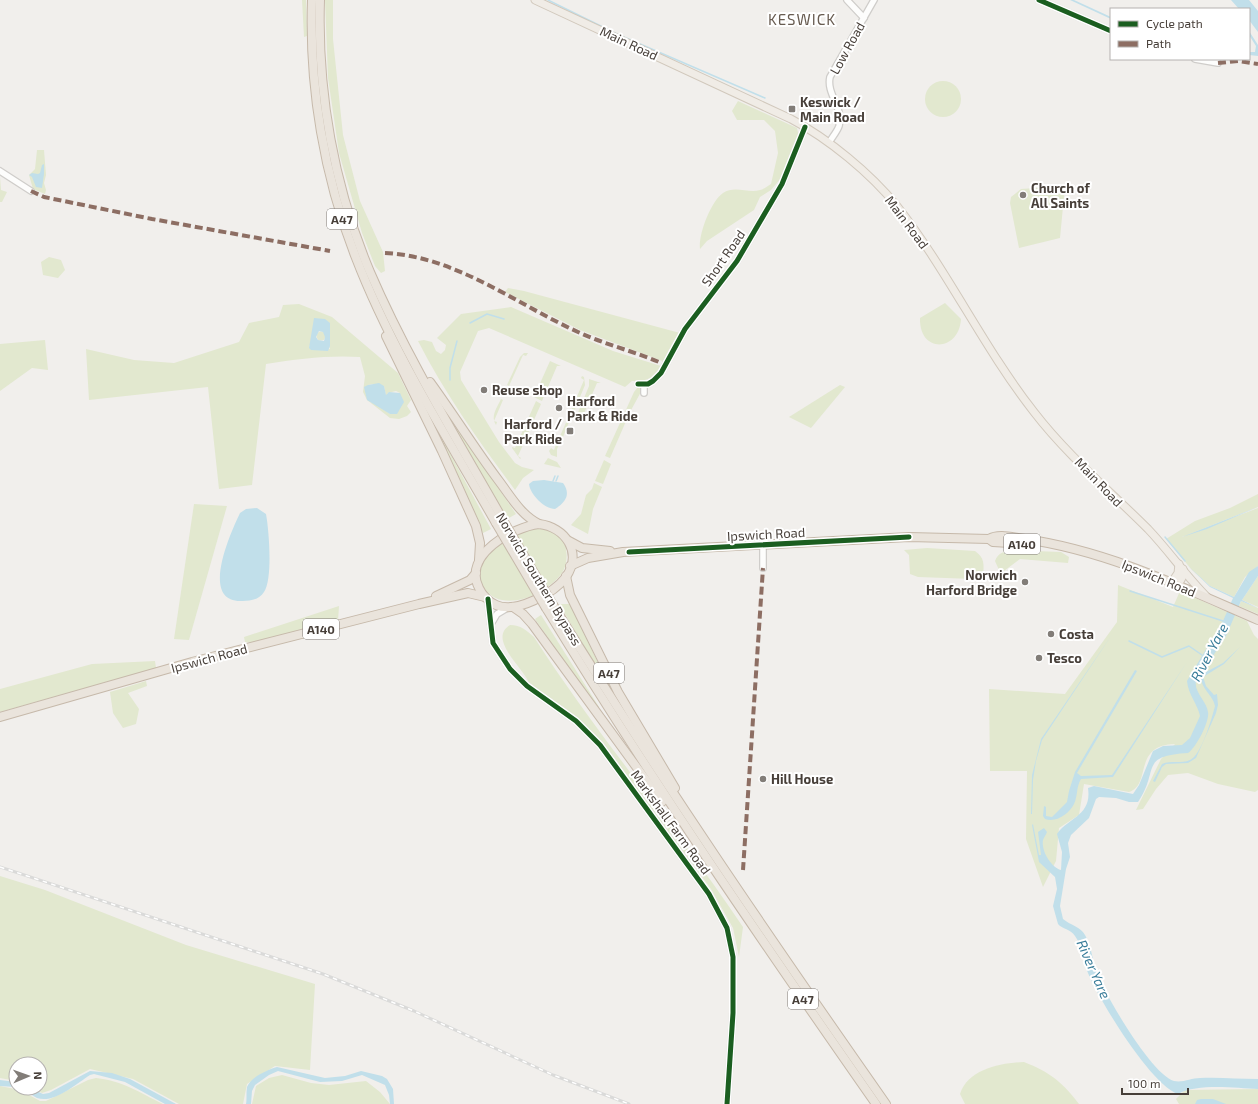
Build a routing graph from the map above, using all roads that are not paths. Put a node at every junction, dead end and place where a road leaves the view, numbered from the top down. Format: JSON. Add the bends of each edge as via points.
{"nodes":[{"id":1,"x":312,"y":0,"type":"edge"},
{"id":2,"x":320,"y":0,"type":"edge"},
{"id":3,"x":535,"y":0,"type":"edge"},
{"id":4,"x":847,"y":0,"type":"edge"},
{"id":5,"x":874,"y":0,"type":"edge"},
{"id":6,"x":1039,"y":0,"type":"edge"},
{"id":7,"x":864,"y":18,"type":"junction"},
{"id":8,"x":1110,"y":31,"type":"edge"},
{"id":9,"x":1201,"y":60,"type":"edge"},
{"id":10,"x":1218,"y":63,"type":"dead end"},
{"id":11,"x":805,"y":127,"type":"junction"},
{"id":12,"x":829,"y":143,"type":"junction"},
{"id":13,"x":0,"y":171,"type":"edge"},
{"id":14,"x":31,"y":191,"type":"dead end"},
{"id":15,"x":338,"y":204,"type":"junction"},
{"id":16,"x":370,"y":271,"type":"junction"},
{"id":17,"x":644,"y":392,"type":"dead end"},
{"id":18,"x":500,"y":522,"type":"junction"},
{"id":19,"x":539,"y":524,"type":"junction"},
{"id":20,"x":569,"y":541,"type":"junction"},
{"id":21,"x":763,"y":545,"type":"junction"},
{"id":22,"x":623,"y":552,"type":"junction"},
{"id":23,"x":479,"y":560,"type":"junction"},
{"id":24,"x":570,"y":566,"type":"junction"},
{"id":25,"x":1181,"y":566,"type":"junction"},
{"id":26,"x":763,"y":568,"type":"dead end"},
{"id":27,"x":476,"y":573,"type":"junction"},
{"id":28,"x":566,"y":576,"type":"junction"},
{"id":29,"x":1175,"y":584,"type":"junction"},
{"id":30,"x":487,"y":598,"type":"junction"},
{"id":31,"x":1209,"y":598,"type":"junction"},
{"id":32,"x":419,"y":604,"type":"junction"},
{"id":33,"x":550,"y":606,"type":"junction"},
{"id":34,"x":511,"y":607,"type":"junction"},
{"id":35,"x":1258,"y":620,"type":"edge"},
{"id":36,"x":491,"y":626,"type":"junction"},
{"id":37,"x":0,"y":717,"type":"edge"},
{"id":38,"x":730,"y":895,"type":"junction"},
{"id":39,"x":755,"y":917,"type":"junction"},
{"id":40,"x":727,"y":1104,"type":"edge"},
{"id":41,"x":876,"y":1104,"type":"edge"},
{"id":42,"x":886,"y":1104,"type":"edge"}],
"edges":[{"from":1,"to":15,"type":"highway","name":"Norwich Southern Bypass","number":"A47","via":[[312,43],[318,114]]},
{"from":2,"to":16,"type":"highway","name":"Norwich Southern Bypass","number":"A47","via":[[322,75],[332,144],[350,218]]},
{"from":3,"to":11,"type":"main road","name":"Main Road"},
{"from":4,"to":7,"type":"street"},
{"from":5,"to":7,"type":"street","name":"Low Road"},
{"from":6,"to":8,"type":"street"},
{"from":7,"to":12,"type":"street","name":"Low Road","via":[[830,77],[829,85],[840,122]]},
{"from":9,"to":10,"type":"street"},
{"from":11,"to":12,"type":"main road","name":"Main Road"},
{"from":11,"to":17,"type":"street","name":"Short Road","via":[[782,184],[737,261],[685,329],[661,373],[653,381],[641,384]]},
{"from":12,"to":25,"type":"main road","name":"Main Road","via":[[886,194],[908,221],[980,335],[1034,413]]},
{"from":13,"to":14,"type":"street"},
{"from":15,"to":18,"type":"highway","name":"Norwich Southern Bypass","number":"A47","via":[[374,302],[416,381]]},
{"from":15,"to":23,"type":"highway","number":"A47","via":[[348,245],[364,291],[476,526],[480,543]]},
{"from":16,"to":18,"type":"highway","name":"Norwich Southern Bypass","number":"A47","via":[[387,309]]},
{"from":16,"to":19,"type":"highway","number":"A47","via":[[411,350],[468,439],[518,507]]},
{"from":18,"to":33,"type":"highway","name":"Norwich Southern Bypass","number":"A47","bridge":true},
{"from":19,"to":20,"type":"highway","via":[[555,528]]},
{"from":19,"to":23,"type":"highway","via":[[526,526],[497,541]]},
{"from":20,"to":22,"type":"highway","name":"Ipswich Road","number":"A140","via":[[582,548]]},
{"from":20,"to":24,"type":"highway","via":[[572,554]]},
{"from":21,"to":22,"type":"highway","name":"Ipswich Road","number":"A140"},
{"from":21,"to":26,"type":"street"},
{"from":21,"to":29,"type":"highway","name":"Ipswich Road","number":"A140","via":[[909,537],[989,539],[993,542],[1057,545],[1122,563]]},
{"from":22,"to":24,"type":"highway","name":"Ipswich Road","number":"A140","via":[[588,558]]},
{"from":23,"to":27,"type":"highway"},
{"from":24,"to":28,"type":"highway"},
{"from":25,"to":29,"type":"main road"},
{"from":25,"to":31,"type":"main road","name":"Main Road"},
{"from":27,"to":30,"type":"highway","via":[[478,586]]},
{"from":27,"to":32,"type":"highway","name":"Ipswich Road","number":"A140","via":[[470,580]]},
{"from":28,"to":34,"type":"highway","via":[[541,596]]},
{"from":28,"to":39,"type":"highway","number":"A47","via":[[570,595],[618,692]]},
{"from":29,"to":31,"type":"highway","name":"Ipswich Road","number":"A140"},
{"from":30,"to":32,"type":"highway","name":"Ipswich Road","number":"A140","via":[[468,593]]},
{"from":30,"to":34,"type":"highway","via":[[496,605]]},
{"from":30,"to":36,"type":"street","name":"Markshall Farm Road"},
{"from":31,"to":35,"type":"highway","name":"Ipswich Road","number":"A140"},
{"from":32,"to":37,"type":"highway","name":"Ipswich Road","number":"A140","via":[[200,660]]},
{"from":33,"to":38,"type":"highway","name":"Norwich Southern Bypass","number":"A47","via":[[632,746]]},
{"from":33,"to":39,"type":"highway","name":"Norwich Southern Bypass","number":"A47"},
{"from":34,"to":36,"type":"street","via":[[497,614]]},
{"from":34,"to":38,"type":"highway","number":"A47","via":[[523,614],[532,624]]},
{"from":36,"to":40,"type":"street","name":"Markshall Farm Road","via":[[493,643],[510,669],[527,686],[576,721],[600,745],[720,912],[730,940],[734,970]]},
{"from":38,"to":41,"type":"highway","name":"Norwich Southern Bypass","number":"A47"},
{"from":39,"to":42,"type":"highway","name":"Norwich Southern Bypass","number":"A47"}]}
